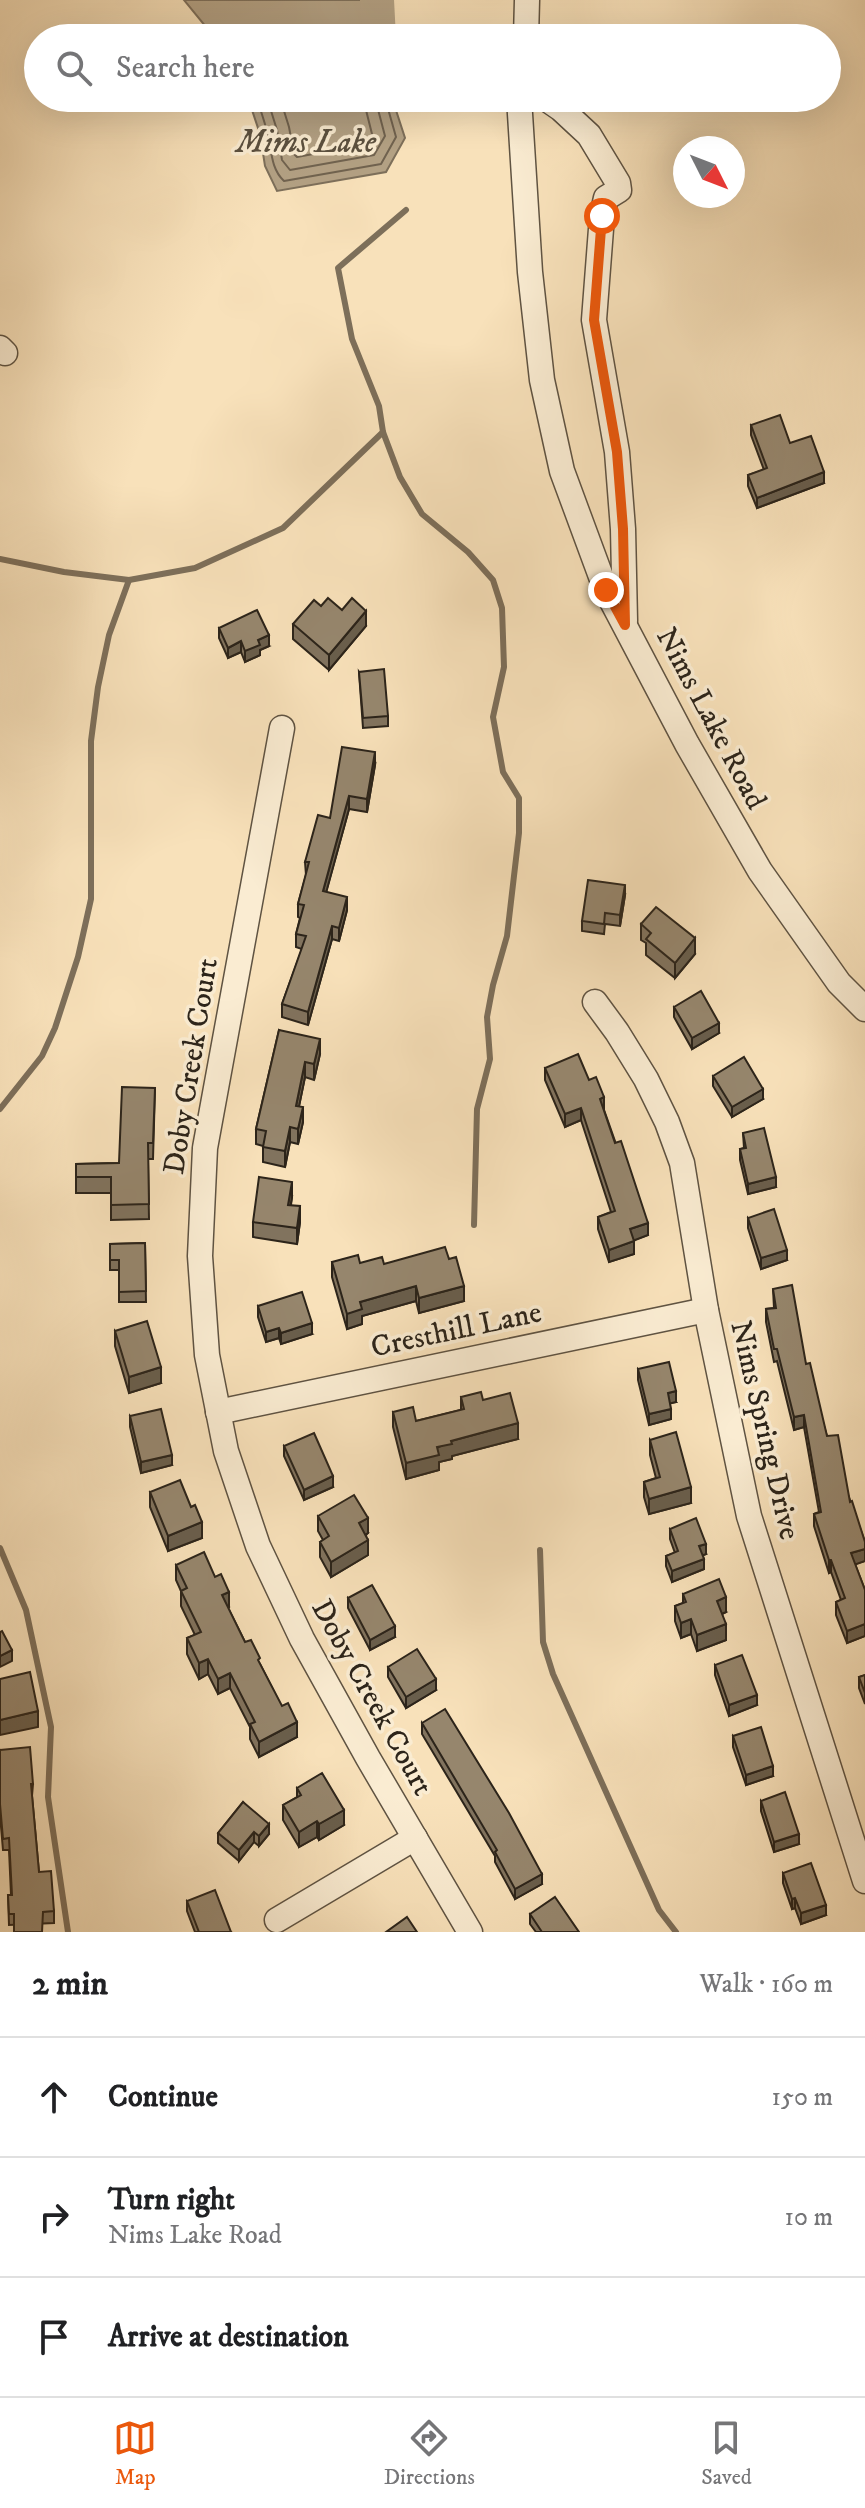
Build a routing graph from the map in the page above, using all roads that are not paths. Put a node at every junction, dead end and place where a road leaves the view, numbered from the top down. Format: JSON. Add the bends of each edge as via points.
{"nodes":[{"id":1,"x":527,"y":0,"type":"edge"},
{"id":2,"x":526,"y":24,"type":"edge"},
{"id":3,"x":520,"y":112,"type":"edge"},
{"id":4,"x":564,"y":112,"type":"edge"},
{"id":5,"x":625,"y":625,"type":"junction"},
{"id":6,"x":282,"y":728,"type":"dead end"},
{"id":7,"x":595,"y":1002,"type":"dead end"},
{"id":8,"x":865,"y":1009,"type":"edge"},
{"id":9,"x":706,"y":1310,"type":"junction"},
{"id":10,"x":218,"y":1412,"type":"junction"},
{"id":11,"x":415,"y":1838,"type":"junction"},
{"id":12,"x":865,"y":1881,"type":"edge"},
{"id":13,"x":277,"y":1920,"type":"dead end"},
{"id":14,"x":470,"y":1932,"type":"edge"}],
"edges":[{"from":1,"to":2,"type":"street"},
{"from":3,"to":5,"type":"street","name":"Nims Lake Road","via":[[542,380],[562,471],[606,590]]},
{"from":4,"to":5,"type":"street","via":[[589,135],[619,190],[606,198],[602,216],[594,320],[617,452]]},
{"from":5,"to":8,"type":"street","name":"Nims Lake Road","via":[[760,871],[839,983]]},
{"from":6,"to":10,"type":"street","name":"Doby Creek Court","via":[[205,1148],[200,1256],[207,1355]]},
{"from":7,"to":9,"type":"street","name":"Nims Spring Drive","via":[[646,1079],[682,1163]]},
{"from":9,"to":10,"type":"street","name":"Cresthill Lane"},
{"from":9,"to":12,"type":"street","name":"Nims Spring Drive","via":[[749,1516]]},
{"from":10,"to":11,"type":"street","name":"Doby Creek Court","via":[[258,1546],[302,1639]]},
{"from":11,"to":13,"type":"street"},
{"from":11,"to":14,"type":"street","name":"Doby Creek Court"}]}
